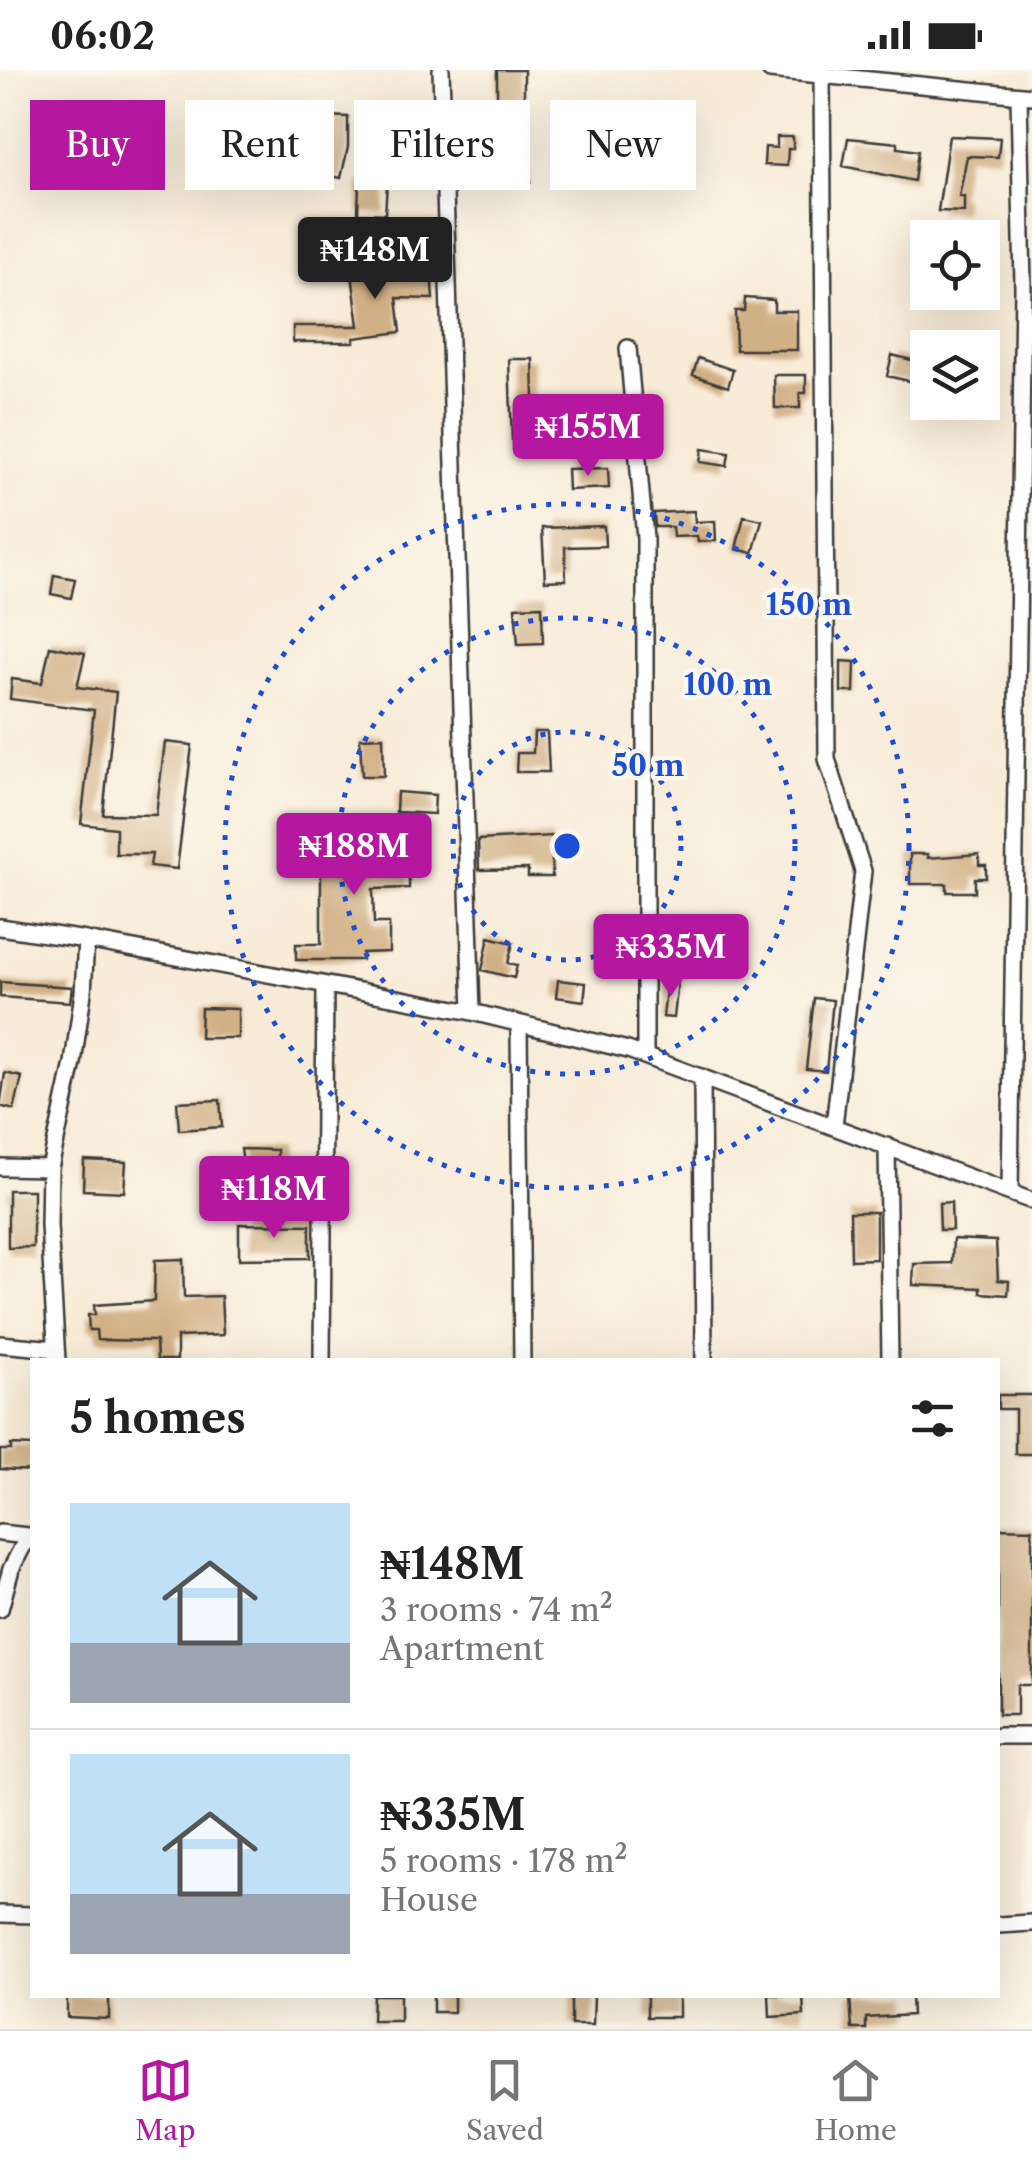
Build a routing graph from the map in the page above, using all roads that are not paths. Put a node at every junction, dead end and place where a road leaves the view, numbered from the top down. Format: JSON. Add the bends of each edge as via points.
{"nodes":[{"id":1,"x":441,"y":70,"type":"edge"},
{"id":2,"x":770,"y":70,"type":"edge"},
{"id":3,"x":822,"y":75,"type":"junction"},
{"id":4,"x":1026,"y":95,"type":"edge"},
{"id":5,"x":628,"y":348,"type":"dead end"},
{"id":6,"x":0,"y":927,"type":"edge"},
{"id":7,"x":86,"y":940,"type":"junction"},
{"id":8,"x":326,"y":985,"type":"junction"},
{"id":9,"x":472,"y":1012,"type":"junction"},
{"id":10,"x":519,"y":1024,"type":"junction"},
{"id":11,"x":645,"y":1056,"type":"junction"},
{"id":12,"x":702,"y":1077,"type":"junction"},
{"id":13,"x":834,"y":1126,"type":"junction"},
{"id":14,"x":887,"y":1146,"type":"junction"},
{"id":15,"x":0,"y":1166,"type":"edge"},
{"id":16,"x":50,"y":1168,"type":"junction"},
{"id":17,"x":1010,"y":1192,"type":"junction"},
{"id":18,"x":1032,"y":1201,"type":"edge"},
{"id":19,"x":0,"y":1344,"type":"edge"},
{"id":20,"x":56,"y":1354,"type":"edge"},
{"id":21,"x":322,"y":1358,"type":"edge"},
{"id":22,"x":522,"y":1358,"type":"edge"},
{"id":23,"x":704,"y":1358,"type":"edge"},
{"id":24,"x":890,"y":1358,"type":"edge"},
{"id":25,"x":0,"y":1533,"type":"edge"},
{"id":26,"x":30,"y":1536,"type":"edge"},
{"id":27,"x":0,"y":1609,"type":"edge"},
{"id":28,"x":1000,"y":1736,"type":"edge"},
{"id":29,"x":1032,"y":1736,"type":"edge"},
{"id":30,"x":0,"y":1914,"type":"edge"},
{"id":31,"x":30,"y":1915,"type":"edge"},
{"id":32,"x":1000,"y":1924,"type":"edge"},
{"id":33,"x":1032,"y":1924,"type":"edge"}],
"edges":[{"from":1,"to":9,"type":"street"},
{"from":2,"to":3,"type":"street"},
{"from":3,"to":4,"type":"street"},
{"from":3,"to":13,"type":"street","via":[[827,759],[863,871]]},
{"from":4,"to":17,"type":"street"},
{"from":5,"to":11,"type":"street","via":[[645,538]]},
{"from":6,"to":7,"type":"street"},
{"from":7,"to":8,"type":"street"},
{"from":7,"to":16,"type":"street","via":[[81,1011]]},
{"from":8,"to":9,"type":"street"},
{"from":8,"to":21,"type":"street"},
{"from":9,"to":10,"type":"street"},
{"from":10,"to":11,"type":"street"},
{"from":10,"to":22,"type":"street"},
{"from":11,"to":12,"type":"street"},
{"from":12,"to":13,"type":"street"},
{"from":12,"to":23,"type":"street"},
{"from":13,"to":14,"type":"street"},
{"from":14,"to":17,"type":"street"},
{"from":14,"to":24,"type":"street"},
{"from":15,"to":16,"type":"street"},
{"from":16,"to":20,"type":"street"},
{"from":17,"to":18,"type":"street"},
{"from":19,"to":20,"type":"street"},
{"from":25,"to":26,"type":"street"},
{"from":26,"to":27,"type":"street"},
{"from":28,"to":29,"type":"street"},
{"from":30,"to":31,"type":"street"},
{"from":32,"to":33,"type":"street"}]}
